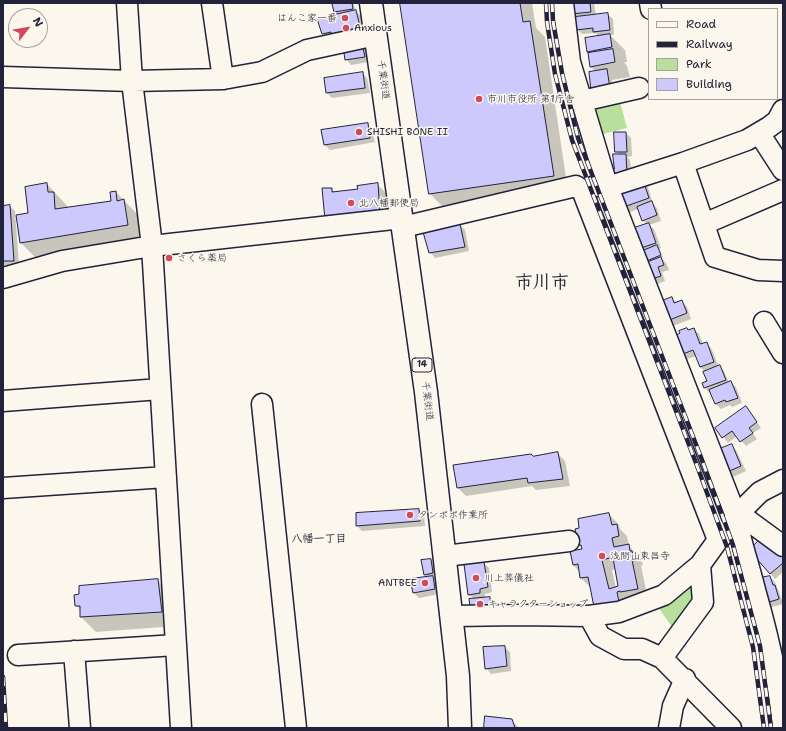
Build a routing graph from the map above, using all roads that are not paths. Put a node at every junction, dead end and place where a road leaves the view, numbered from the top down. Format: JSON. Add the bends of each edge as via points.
{"nodes":[{"id":1,"x":127,"y":3,"type":"edge"},
{"id":2,"x":212,"y":3,"type":"edge"},
{"id":3,"x":371,"y":3,"type":"edge"},
{"id":4,"x":562,"y":3,"type":"edge"},
{"id":5,"x":376,"y":35,"type":"junction"},
{"id":6,"x":3,"y":77,"type":"edge"},
{"id":7,"x":223,"y":79,"type":"junction"},
{"id":8,"x":132,"y":81,"type":"junction"},
{"id":9,"x":639,"y":88,"type":"dead end"},
{"id":10,"x":582,"y":101,"type":"junction"},
{"id":11,"x":783,"y":110,"type":"edge"},
{"id":12,"x":759,"y":133,"type":"junction"},
{"id":13,"x":684,"y":163,"type":"junction"},
{"id":14,"x":783,"y":170,"type":"edge"},
{"id":15,"x":607,"y":185,"type":"junction"},
{"id":16,"x":582,"y":190,"type":"junction"},
{"id":17,"x":783,"y":190,"type":"edge"},
{"id":18,"x":402,"y":222,"type":"junction"},
{"id":19,"x":704,"y":224,"type":"junction"},
{"id":20,"x":152,"y":246,"type":"junction"},
{"id":21,"x":783,"y":270,"type":"edge"},
{"id":22,"x":3,"y":278,"type":"edge"},
{"id":23,"x":764,"y":322,"type":"dead end"},
{"id":24,"x":783,"y":353,"type":"edge"},
{"id":25,"x":160,"y":389,"type":"junction"},
{"id":26,"x":3,"y":401,"type":"edge"},
{"id":27,"x":262,"y":404,"type":"dead end"},
{"id":28,"x":166,"y":477,"type":"junction"},
{"id":29,"x":783,"y":480,"type":"edge"},
{"id":30,"x":3,"y":488,"type":"edge"},
{"id":31,"x":737,"y":515,"type":"junction"},
{"id":32,"x":718,"y":540,"type":"junction"},
{"id":33,"x":569,"y":541,"type":"dead end"},
{"id":34,"x":783,"y":546,"type":"edge"},
{"id":35,"x":445,"y":556,"type":"junction"},
{"id":36,"x":700,"y":565,"type":"junction"},
{"id":37,"x":452,"y":616,"type":"junction"},
{"id":38,"x":590,"y":616,"type":"junction"},
{"id":39,"x":176,"y":645,"type":"junction"},
{"id":40,"x":74,"y":651,"type":"junction"},
{"id":41,"x":18,"y":655,"type":"dead end"},
{"id":42,"x":778,"y":657,"type":"edge"},
{"id":43,"x":662,"y":658,"type":"junction"},
{"id":44,"x":685,"y":679,"type":"junction"},
{"id":45,"x":782,"y":719,"type":"edge"},
{"id":46,"x":80,"y":728,"type":"edge"},
{"id":47,"x":181,"y":728,"type":"edge"},
{"id":48,"x":296,"y":728,"type":"edge"},
{"id":49,"x":460,"y":728,"type":"edge"},
{"id":50,"x":669,"y":728,"type":"edge"},
{"id":51,"x":731,"y":728,"type":"edge"}],
"edges":[{"from":1,"to":8,"type":"street"},
{"from":2,"to":7,"type":"street"},
{"from":3,"to":5,"type":"highway","name":"千葉街道","number":"14"},
{"from":4,"to":10,"type":"street","via":[[570,62]]},
{"from":5,"to":7,"type":"street","via":[[307,50],[262,72]]},
{"from":5,"to":18,"type":"highway","name":"千葉街道","number":"14"},
{"from":6,"to":8,"type":"street"},
{"from":7,"to":8,"type":"street"},
{"from":8,"to":20,"type":"street"},
{"from":9,"to":10,"type":"street"},
{"from":10,"to":15,"type":"street"},
{"from":11,"to":12,"type":"street","via":[[777,121]]},
{"from":12,"to":13,"type":"street","via":[[747,140]]},
{"from":12,"to":14,"type":"street"},
{"from":13,"to":15,"type":"street"},
{"from":13,"to":19,"type":"street"},
{"from":15,"to":16,"type":"street"},
{"from":15,"to":31,"type":"street"},
{"from":16,"to":18,"type":"street","via":[[576,186]]},
{"from":16,"to":32,"type":"street"},
{"from":17,"to":19,"type":"street"},
{"from":18,"to":20,"type":"street"},
{"from":18,"to":35,"type":"highway","name":"千葉街道","number":"14","via":[[426,392]]},
{"from":19,"to":21,"type":"street","via":[[715,256],[758,270]]},
{"from":20,"to":22,"type":"street","via":[[62,261]]},
{"from":20,"to":25,"type":"street"},
{"from":23,"to":24,"type":"street"},
{"from":25,"to":26,"type":"street"},
{"from":25,"to":28,"type":"street"},
{"from":27,"to":48,"type":"street"},
{"from":28,"to":30,"type":"street"},
{"from":28,"to":39,"type":"street"},
{"from":29,"to":31,"type":"street","via":[[760,492]]},
{"from":31,"to":32,"type":"street","via":[[731,527]]},
{"from":31,"to":34,"type":"street"},
{"from":31,"to":42,"type":"street","via":[[740,538]]},
{"from":32,"to":36,"type":"street"},
{"from":33,"to":35,"type":"street"},
{"from":35,"to":37,"type":"highway","name":"千葉街道","number":"14"},
{"from":36,"to":38,"type":"street","via":[[664,595],[619,612]]},
{"from":36,"to":43,"type":"street","via":[[703,602]]},
{"from":37,"to":38,"type":"street"},
{"from":37,"to":49,"type":"highway","name":"千葉街道","number":"14"},
{"from":38,"to":43,"type":"street","via":[[600,636],[624,649],[642,649]]},
{"from":39,"to":40,"type":"street"},
{"from":39,"to":47,"type":"street"},
{"from":40,"to":41,"type":"street"},
{"from":40,"to":46,"type":"street"},
{"from":42,"to":45,"type":"street"},
{"from":43,"to":44,"type":"street"},
{"from":44,"to":50,"type":"street","via":[[673,706]]},
{"from":44,"to":51,"type":"street"}]}
